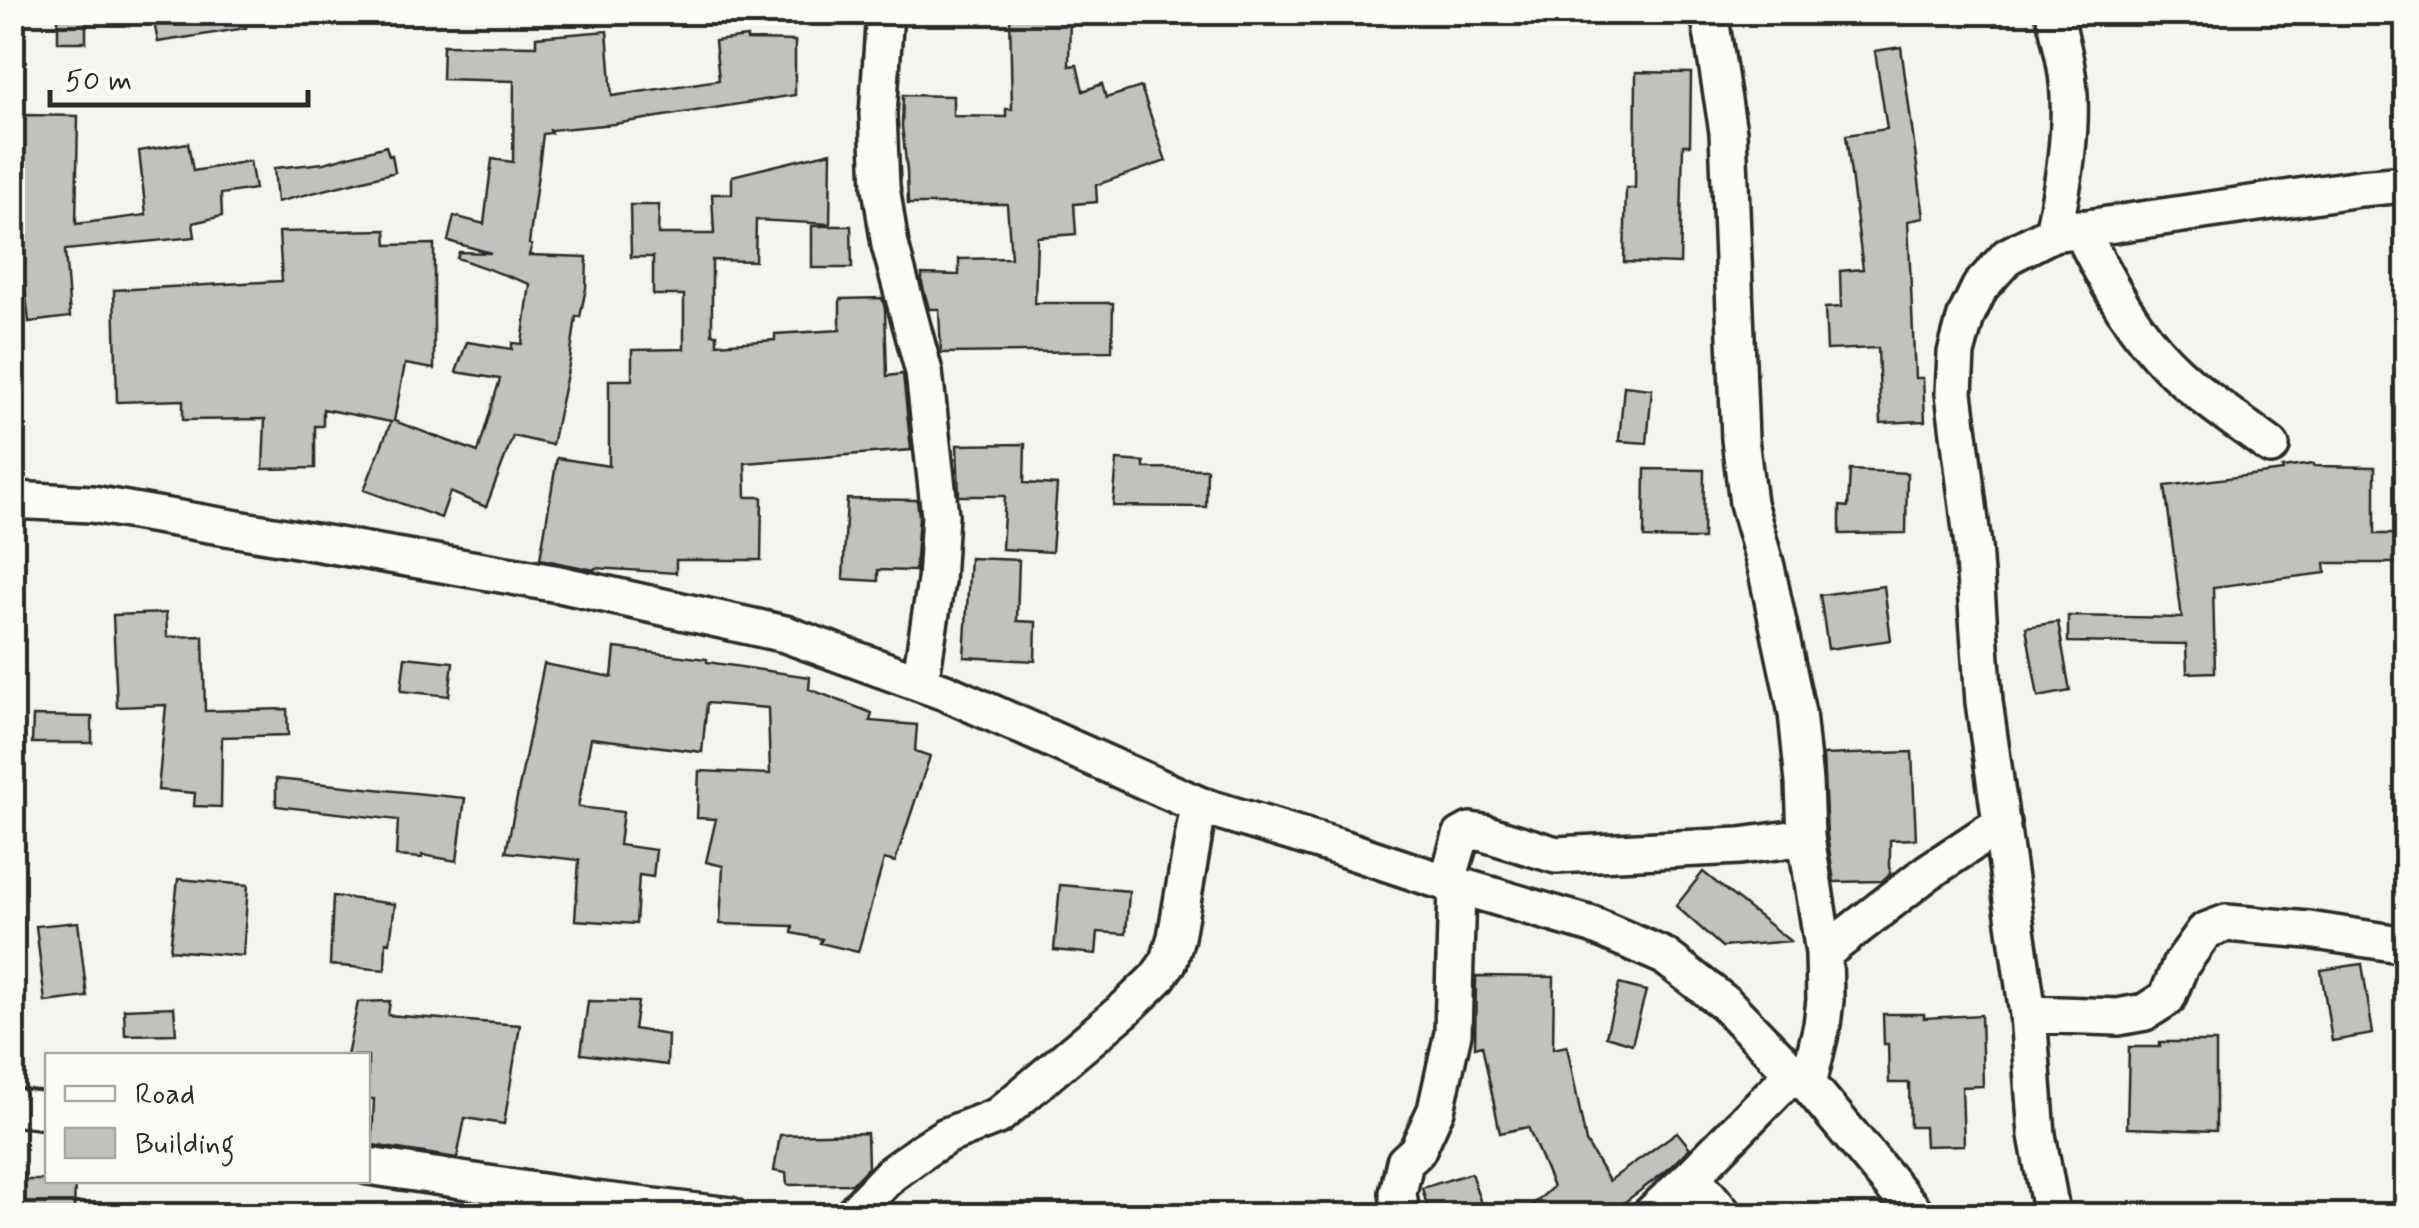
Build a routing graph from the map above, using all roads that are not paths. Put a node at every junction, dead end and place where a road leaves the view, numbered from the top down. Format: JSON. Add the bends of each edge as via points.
{"nodes":[{"id":1,"x":885,"y":12,"type":"edge"},
{"id":2,"x":1709,"y":12,"type":"edge"},
{"id":3,"x":2054,"y":12,"type":"edge"},
{"id":4,"x":2406,"y":184,"type":"edge"},
{"id":5,"x":2067,"y":230,"type":"junction"},
{"id":6,"x":2270,"y":446,"type":"dead end"},
{"id":7,"x":12,"y":500,"type":"edge"},
{"id":8,"x":920,"y":683,"type":"junction"},
{"id":9,"x":1199,"y":805,"type":"junction"},
{"id":10,"x":2002,"y":823,"type":"junction"},
{"id":11,"x":1806,"y":837,"type":"junction"},
{"id":12,"x":1452,"y":884,"type":"junction"},
{"id":13,"x":2406,"y":945,"type":"edge"},
{"id":14,"x":1824,"y":953,"type":"junction"},
{"id":15,"x":2028,"y":1014,"type":"junction"},
{"id":16,"x":1800,"y":1078,"type":"junction"},
{"id":17,"x":12,"y":1107,"type":"edge"},
{"id":18,"x":45,"y":1110,"type":"edge"},
{"id":19,"x":370,"y":1166,"type":"edge"},
{"id":20,"x":1692,"y":1176,"type":"junction"},
{"id":21,"x":731,"y":1216,"type":"edge"},
{"id":22,"x":852,"y":1216,"type":"edge"},
{"id":23,"x":1401,"y":1216,"type":"edge"},
{"id":24,"x":1649,"y":1216,"type":"edge"},
{"id":25,"x":1725,"y":1216,"type":"edge"},
{"id":26,"x":1918,"y":1216,"type":"edge"},
{"id":27,"x":2052,"y":1216,"type":"edge"}],
"edges":[{"from":1,"to":8,"type":"street","via":[[880,187],[924,372],[940,514]]},
{"from":2,"to":11,"type":"street","via":[[1728,132],[1740,438],[1748,503],[1798,714]]},
{"from":3,"to":5,"type":"street","via":[[2067,70]]},
{"from":4,"to":5,"type":"street"},
{"from":5,"to":6,"type":"street","via":[[2157,353]]},
{"from":5,"to":10,"type":"street","via":[[2008,256],[1980,287],[1956,354],[1954,393],[1984,702]]},
{"from":7,"to":8,"type":"street","via":[[92,504],[560,584],[785,634]]},
{"from":8,"to":9,"type":"street"},
{"from":9,"to":12,"type":"street"},
{"from":9,"to":22,"type":"street","via":[[1176,937],[1157,978],[998,1116],[924,1150]]},
{"from":10,"to":14,"type":"street"},
{"from":10,"to":15,"type":"street"},
{"from":11,"to":12,"type":"street","via":[[1556,855],[1470,831],[1461,836]]},
{"from":11,"to":14,"type":"street"},
{"from":12,"to":16,"type":"street","via":[[1592,924],[1664,956],[1726,1004]]},
{"from":12,"to":23,"type":"street","via":[[1453,1033],[1436,1110],[1405,1162]]},
{"from":13,"to":15,"type":"street","via":[[2226,923],[2205,931],[2167,998],[2145,1012],[2118,1018]]},
{"from":14,"to":16,"type":"street","via":[[1822,1026]]},
{"from":15,"to":27,"type":"street"},
{"from":16,"to":20,"type":"street"},
{"from":16,"to":26,"type":"street"},
{"from":17,"to":18,"type":"street"},
{"from":19,"to":21,"type":"street"},
{"from":20,"to":24,"type":"street"},
{"from":20,"to":25,"type":"street"}]}
